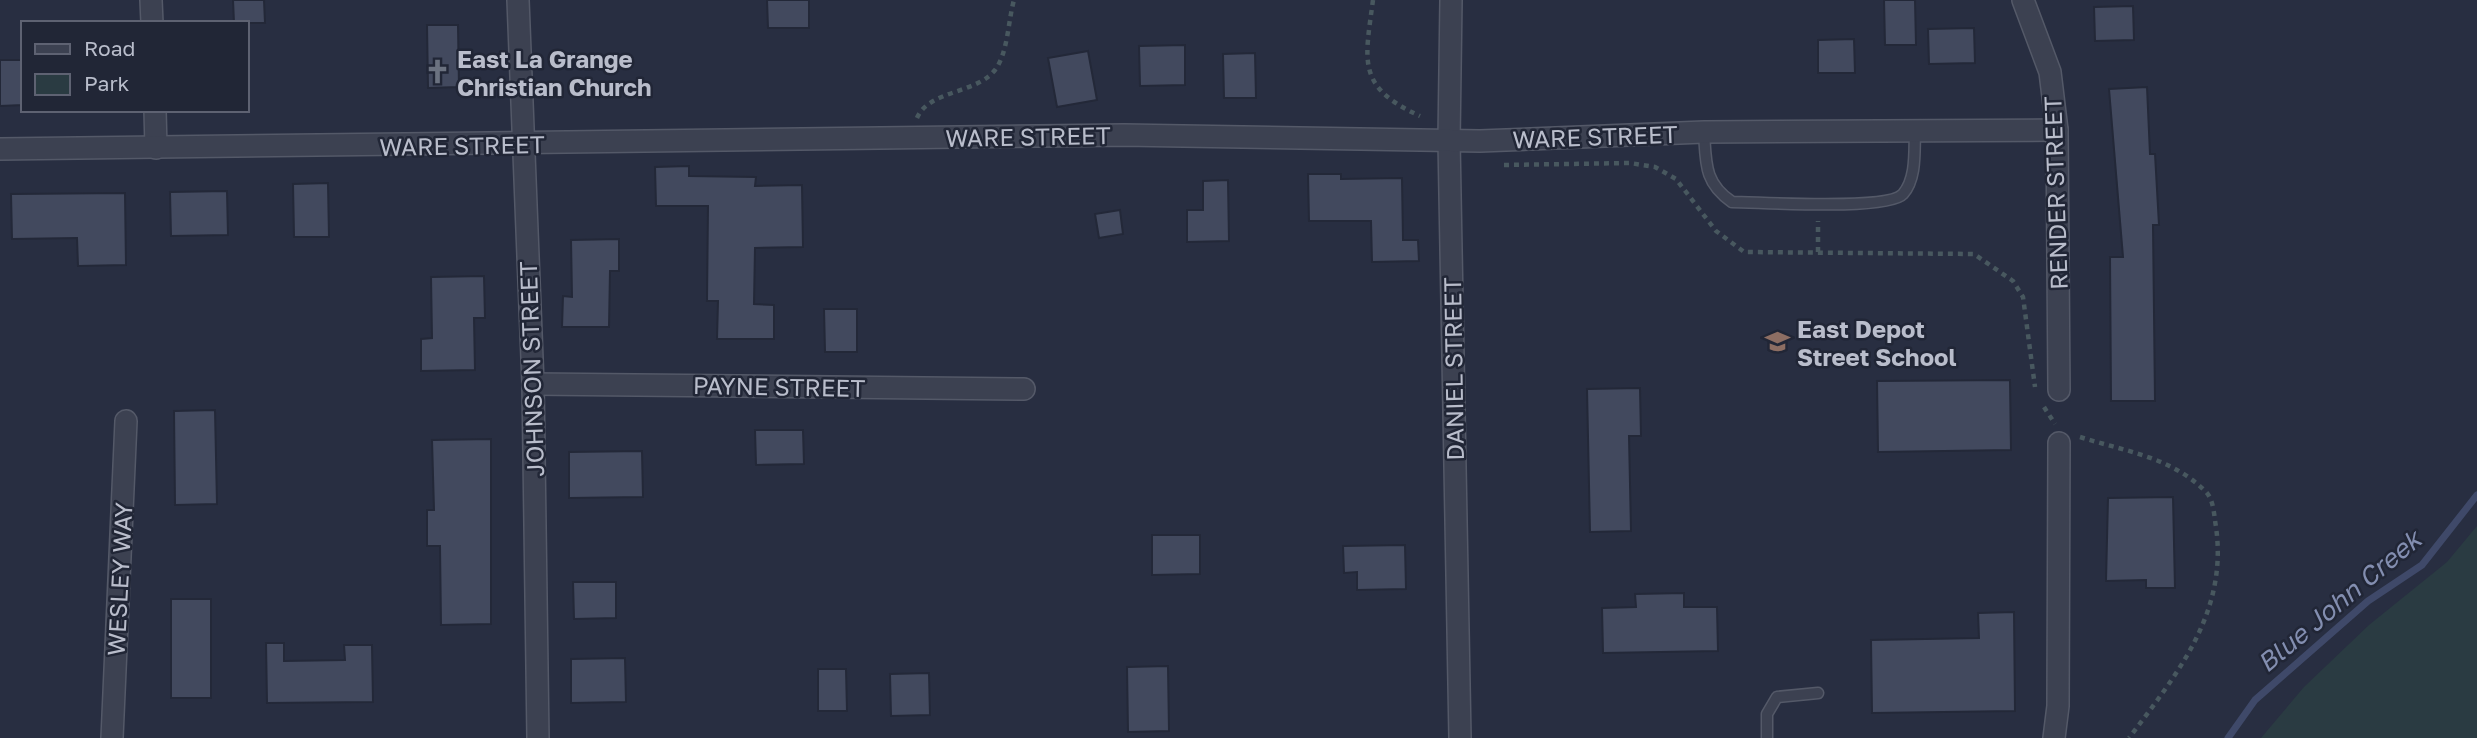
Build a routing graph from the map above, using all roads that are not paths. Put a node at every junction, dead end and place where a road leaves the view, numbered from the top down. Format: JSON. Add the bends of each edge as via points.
{"nodes":[{"id":1,"x":151,"y":0,"type":"edge"},
{"id":2,"x":518,"y":0,"type":"edge"},
{"id":3,"x":1451,"y":0,"type":"edge"},
{"id":4,"x":2024,"y":0,"type":"edge"},
{"id":5,"x":152,"y":21,"type":"edge"},
{"id":6,"x":155,"y":112,"type":"edge"},
{"id":7,"x":2057,"y":130,"type":"junction"},
{"id":8,"x":1915,"y":131,"type":"junction"},
{"id":9,"x":1704,"y":132,"type":"junction"},
{"id":10,"x":1449,"y":140,"type":"junction"},
{"id":11,"x":522,"y":144,"type":"junction"},
{"id":12,"x":156,"y":148,"type":"junction"},
{"id":13,"x":0,"y":149,"type":"edge"},
{"id":14,"x":533,"y":384,"type":"junction"},
{"id":15,"x":1024,"y":389,"type":"dead end"},
{"id":16,"x":2046,"y":394,"type":"road end"},
{"id":17,"x":126,"y":421,"type":"dead end"},
{"id":18,"x":2062,"y":435,"type":"road end"},
{"id":19,"x":1818,"y":693,"type":"dead end"},
{"id":20,"x":112,"y":738,"type":"edge"},
{"id":21,"x":538,"y":738,"type":"edge"},
{"id":22,"x":1460,"y":738,"type":"edge"},
{"id":23,"x":1767,"y":738,"type":"edge"},
{"id":24,"x":2054,"y":738,"type":"edge"}],
"edges":[{"from":1,"to":5,"type":"street"},
{"from":2,"to":11,"type":"street","name":"JOHNSON STREET"},
{"from":3,"to":10,"type":"street","name":"DANIEL STREET"},
{"from":4,"to":7,"type":"street","name":"RENDER STREET","via":[[2050,72]]},
{"from":6,"to":12,"type":"street"},
{"from":7,"to":8,"type":"street","name":"WARE STREET"},
{"from":7,"to":16,"type":"street","name":"RENDER STREET"},
{"from":8,"to":9,"type":"street","name":"WARE STREET"},
{"from":8,"to":9,"type":"lane","via":[[1912,176],[1903,194],[1887,203],[1732,202],[1717,191],[1707,170]]},
{"from":9,"to":10,"type":"street","name":"WARE STREET"},
{"from":10,"to":11,"type":"street","name":"WARE STREET","via":[[1124,135]]},
{"from":10,"to":22,"type":"street","name":"DANIEL STREET"},
{"from":11,"to":12,"type":"street","name":"WARE STREET"},
{"from":11,"to":14,"type":"street","name":"JOHNSON STREET"},
{"from":12,"to":13,"type":"street","name":"WARE STREET"},
{"from":14,"to":15,"type":"street","name":"PAYNE STREET"},
{"from":14,"to":21,"type":"street","name":"JOHNSON STREET"},
{"from":17,"to":20,"type":"street","name":"WESLEY WAY"},
{"from":18,"to":24,"type":"street"},
{"from":19,"to":23,"type":"lane","via":[[1777,697],[1767,714]]}]}
